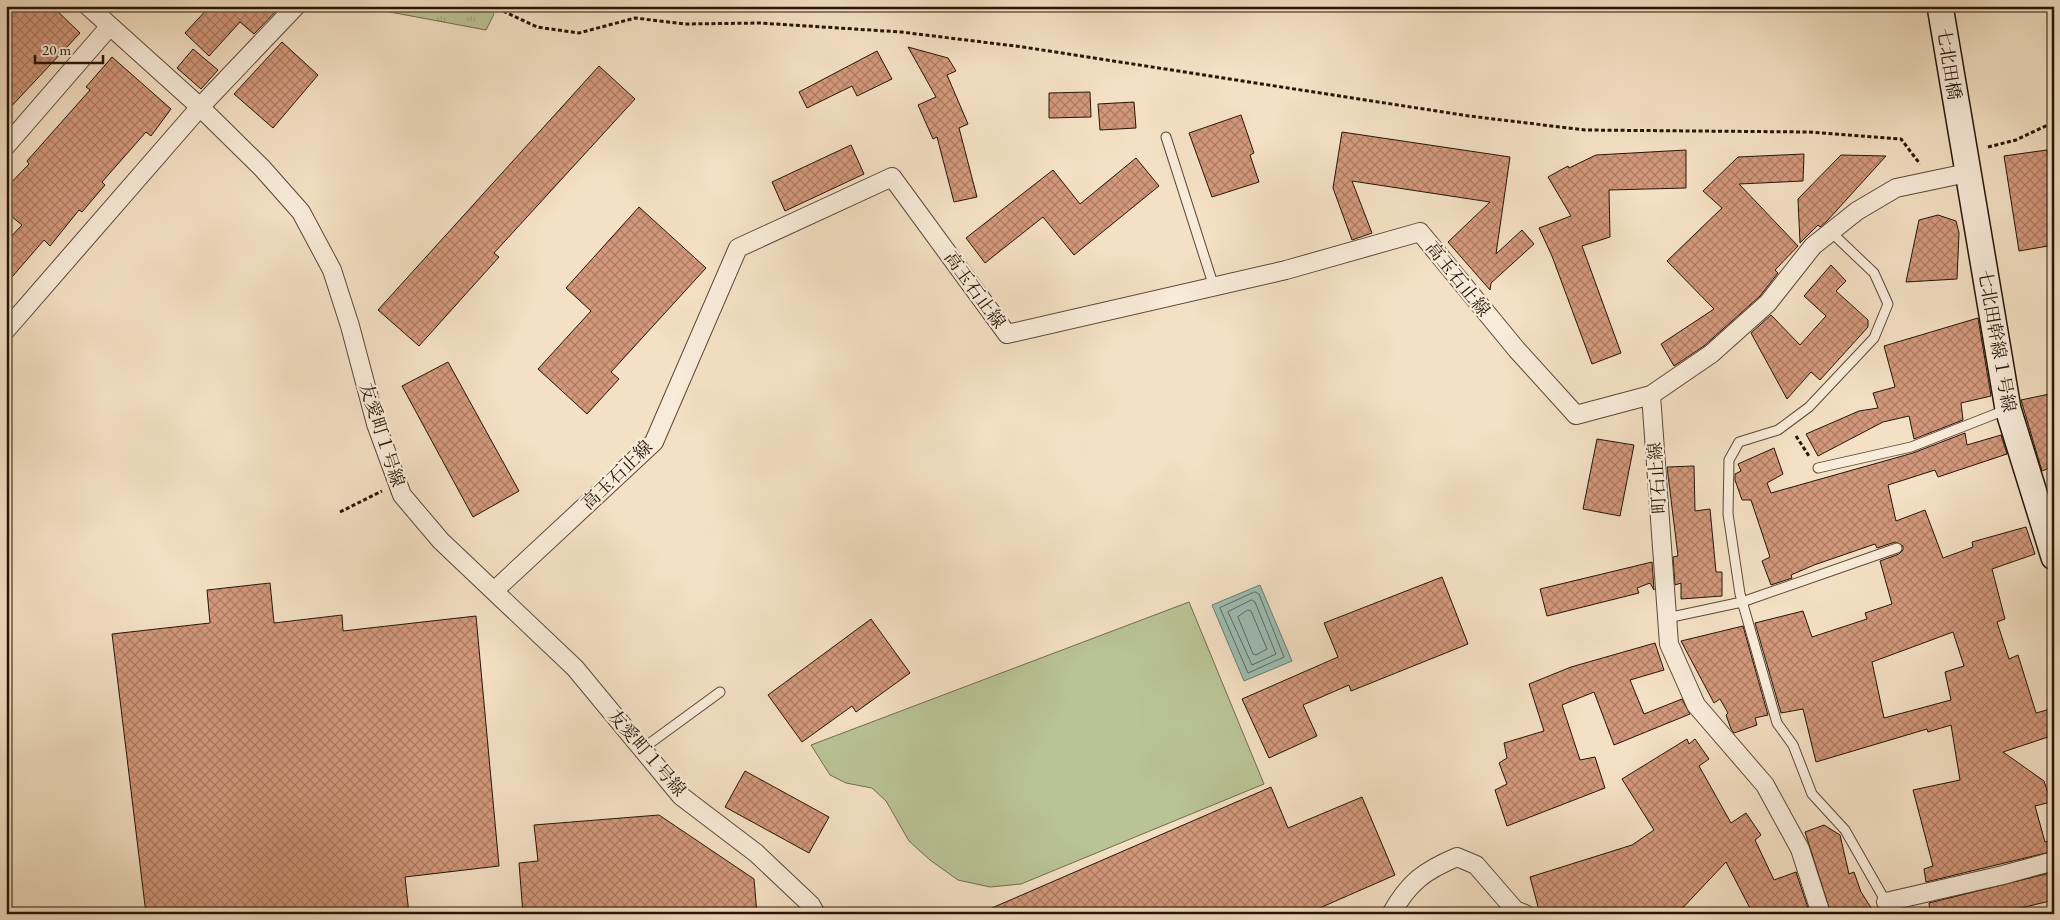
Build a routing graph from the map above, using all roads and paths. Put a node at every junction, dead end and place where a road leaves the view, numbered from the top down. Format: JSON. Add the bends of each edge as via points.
{"nodes":[{"id":1,"x":88,"y":6,"type":"edge"},
{"id":2,"x":296,"y":6,"type":"edge"},
{"id":3,"x":499,"y":6,"type":"edge"},
{"id":4,"x":1940,"y":6,"type":"edge"},
{"id":5,"x":110,"y":26,"type":"junction"},
{"id":6,"x":2054,"y":65,"type":"edge"},
{"id":7,"x":2054,"y":99,"type":"edge"},
{"id":8,"x":200,"y":107,"type":"junction"},
{"id":9,"x":1958,"y":122,"type":"joint"},
{"id":10,"x":2054,"y":122,"type":"edge"},
{"id":11,"x":1166,"y":136,"type":"dead end"},
{"id":12,"x":6,"y":146,"type":"edge"},
{"id":13,"x":1988,"y":147,"type":"dead end"},
{"id":14,"x":1967,"y":173,"type":"junction"},
{"id":15,"x":1924,"y":183,"type":"junction"},
{"id":16,"x":1831,"y":232,"type":"junction"},
{"id":17,"x":1214,"y":287,"type":"junction"},
{"id":18,"x":6,"y":330,"type":"edge"},
{"id":19,"x":1651,"y":395,"type":"junction"},
{"id":20,"x":2008,"y":409,"type":"junction"},
{"id":21,"x":1787,"y":424,"type":"junction"},
{"id":22,"x":1818,"y":468,"type":"joint"},
{"id":23,"x":398,"y":483,"type":"junction"},
{"id":24,"x":340,"y":512,"type":"dead end"},
{"id":25,"x":1897,"y":548,"type":"dead end"},
{"id":26,"x":2053,"y":554,"type":"edge"},
{"id":27,"x":495,"y":590,"type":"junction"},
{"id":28,"x":1742,"y":602,"type":"junction"},
{"id":29,"x":1667,"y":618,"type":"junction"},
{"id":30,"x":720,"y":692,"type":"dead end"},
{"id":31,"x":642,"y":749,"type":"junction"},
{"id":32,"x":2054,"y":861,"type":"edge"},
{"id":33,"x":1892,"y":908,"type":"edge"},
{"id":34,"x":816,"y":914,"type":"edge"},
{"id":35,"x":1390,"y":914,"type":"edge"},
{"id":36,"x":1524,"y":914,"type":"edge"},
{"id":37,"x":1821,"y":914,"type":"edge"}],
"edges":[{"from":1,"to":5,"type":"street","name":"友愛町１号線"},
{"from":2,"to":8,"type":"street"},
{"from":3,"to":15,"type":"path","via":[[537,27],[579,32],[635,18],[685,24],[760,23],[901,32],[1585,130],[1809,132],[1901,139],[1920,163]]},
{"from":4,"to":9,"type":"street","name":"七北田橋"},
{"from":5,"to":8,"type":"street","name":"友愛町１号線"},
{"from":5,"to":12,"type":"street"},
{"from":6,"to":7,"type":"path","via":[[2049,68]]},
{"from":8,"to":18,"type":"street"},
{"from":8,"to":23,"type":"street","name":"友愛町１号線","via":[[301,212],[332,270],[376,424]]},
{"from":9,"to":14,"type":"street","name":"七北田幹線１号線"},
{"from":10,"to":13,"type":"path","via":[[2016,140]]},
{"from":11,"to":17,"type":"lane"},
{"from":14,"to":15,"type":"street"},
{"from":14,"to":20,"type":"street","name":"七北田幹線１号線"},
{"from":15,"to":16,"type":"street","via":[[1896,188],[1857,211]]},
{"from":16,"to":19,"type":"street","via":[[1813,246],[1768,303],[1711,354]]},
{"from":16,"to":21,"type":"lane","via":[[1874,273],[1888,304],[1874,338],[1809,407]]},
{"from":17,"to":19,"type":"street","name":"高玉石止線","via":[[1420,232],[1517,350],[1576,415]]},
{"from":17,"to":27,"type":"street","name":"高玉石止線","via":[[1006,334],[892,177],[738,248],[654,442]]},
{"from":19,"to":29,"type":"street","name":"町石止線"},
{"from":20,"to":22,"type":"lane","via":[[1911,447]]},
{"from":20,"to":26,"type":"street","name":"七北田幹線１号線"},
{"from":21,"to":22,"type":"path"},
{"from":21,"to":28,"type":"lane","via":[[1740,442],[1729,460],[1728,514]]},
{"from":23,"to":24,"type":"path"},
{"from":23,"to":27,"type":"street","name":"友愛町１号線","via":[[402,495],[441,541]]},
{"from":25,"to":28,"type":"lane"},
{"from":27,"to":31,"type":"street","name":"友愛町１号線","via":[[575,668]]},
{"from":28,"to":29,"type":"lane"},
{"from":28,"to":33,"type":"lane","via":[[1778,724],[1793,745],[1812,794],[1845,830]]},
{"from":29,"to":37,"type":"street","name":"町石止線","via":[[1668,644],[1696,705],[1765,785],[1800,849]]},
{"from":30,"to":31,"type":"lane"},
{"from":31,"to":34,"type":"street","name":"友愛町１号線","via":[[681,796],[756,853]]},
{"from":32,"to":33,"type":"street"},
{"from":35,"to":36,"type":"street","via":[[1401,895],[1430,868],[1457,857],[1476,865],[1515,910]]}]}
